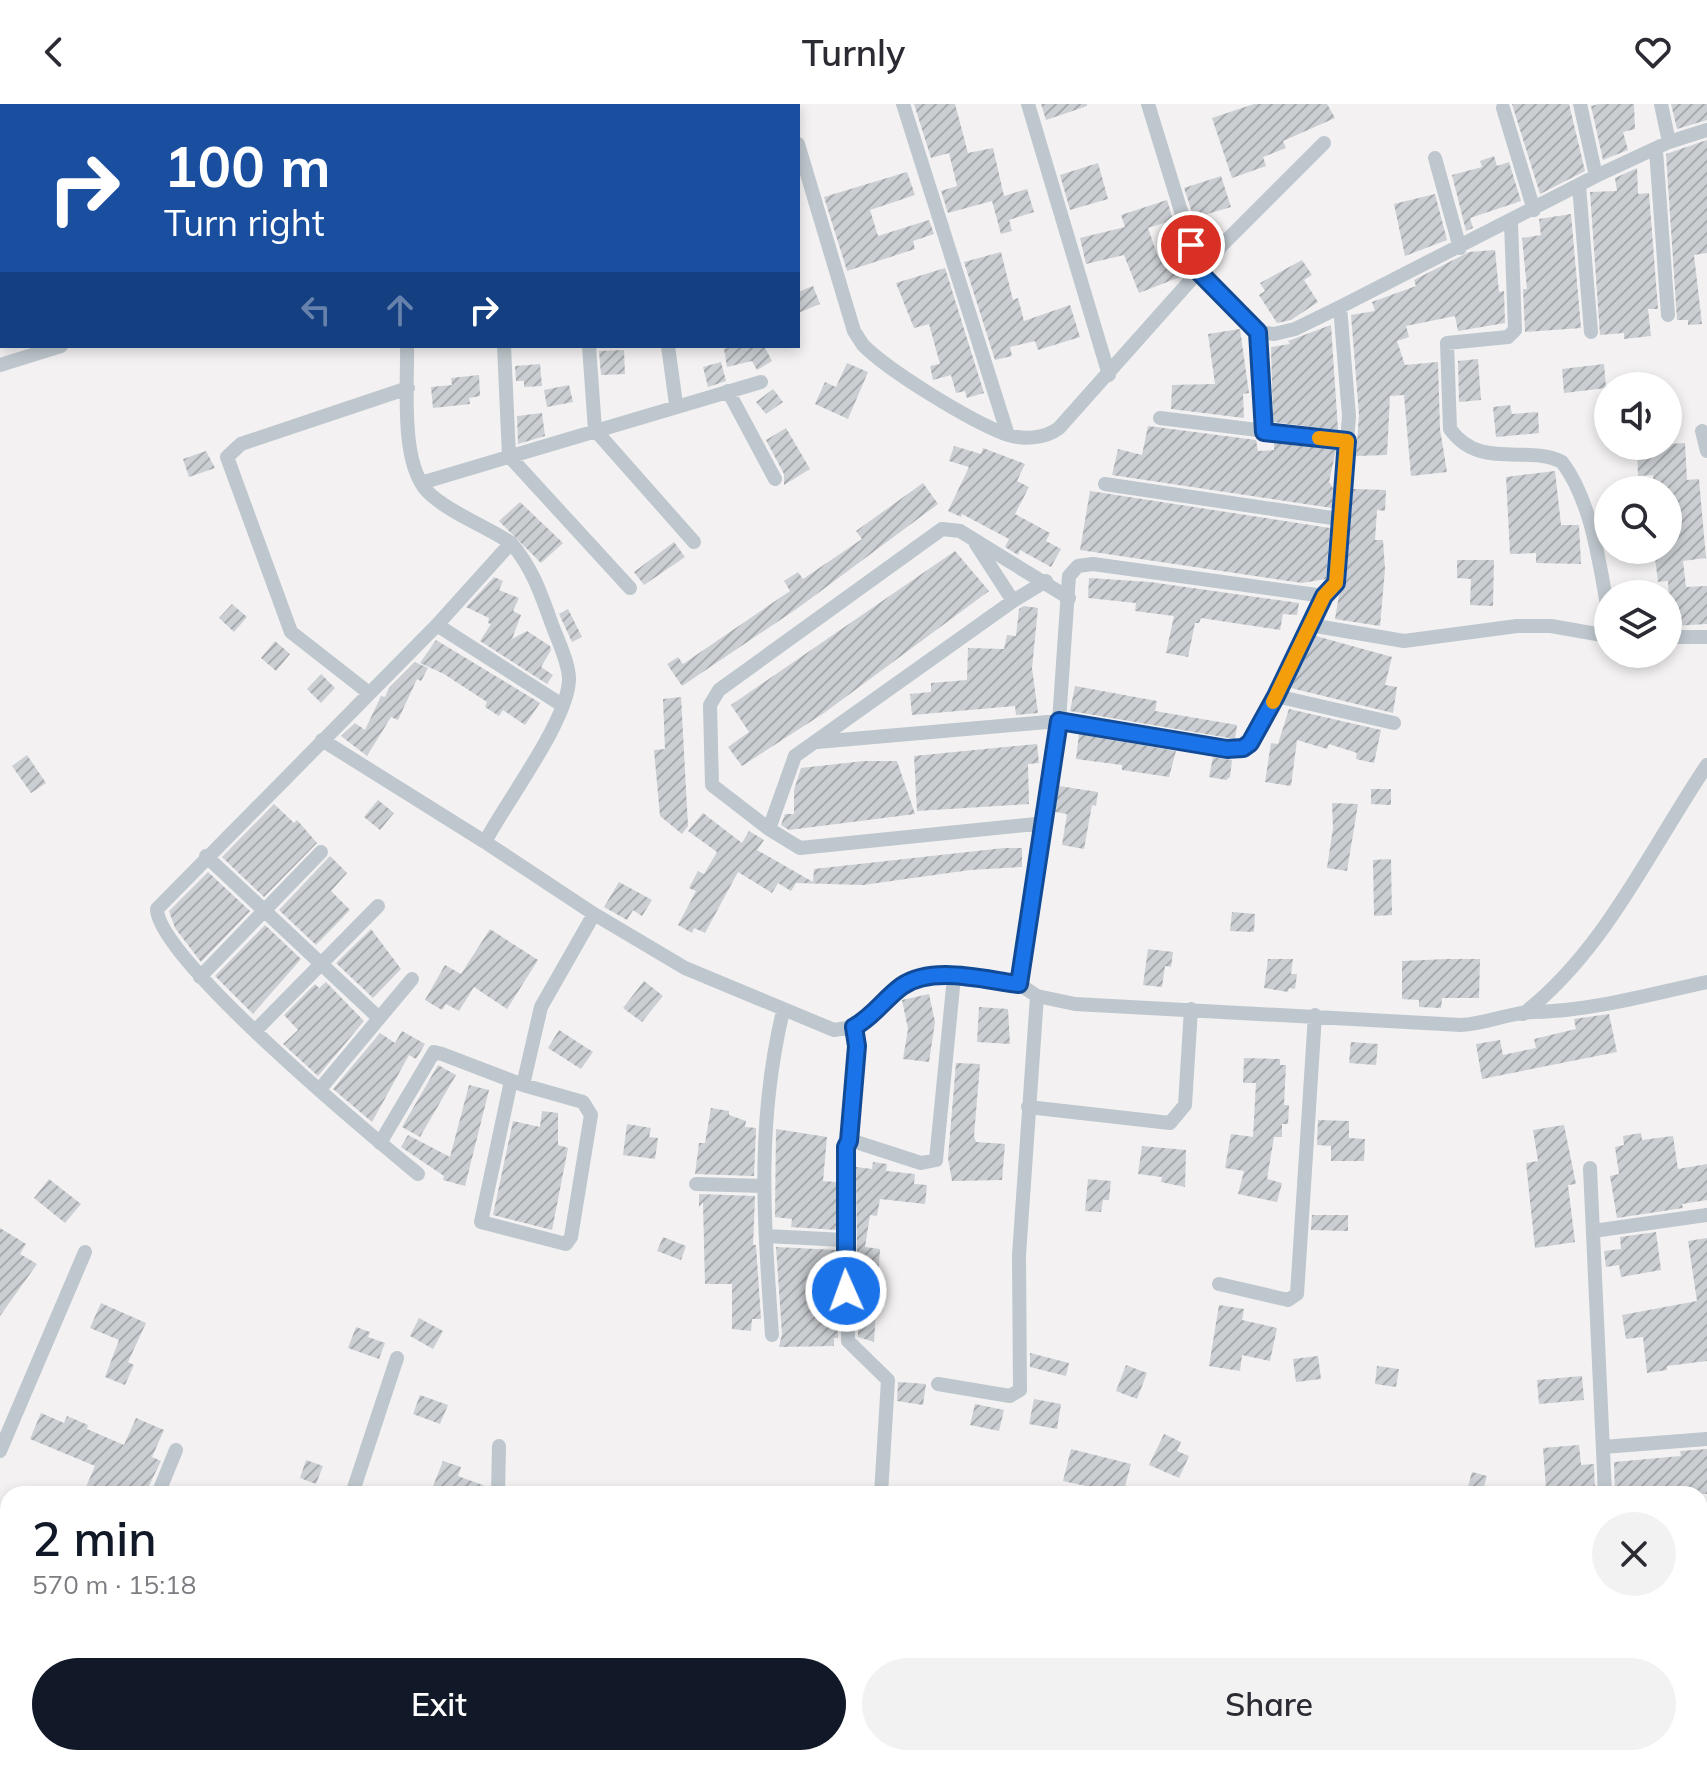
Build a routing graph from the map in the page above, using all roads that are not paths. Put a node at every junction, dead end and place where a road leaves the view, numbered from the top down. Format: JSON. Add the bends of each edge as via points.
{"nodes":[{"id":1,"x":903,"y":104,"type":"edge"},
{"id":2,"x":1028,"y":104,"type":"edge"},
{"id":3,"x":1148,"y":104,"type":"edge"},
{"id":4,"x":1580,"y":104,"type":"edge"},
{"id":5,"x":1661,"y":104,"type":"edge"},
{"id":6,"x":1503,"y":108,"type":"dead end"},
{"id":7,"x":1707,"y":130,"type":"edge"},
{"id":8,"x":1669,"y":142,"type":"junction"},
{"id":9,"x":1324,"y":143,"type":"dead end"},
{"id":10,"x":800,"y":150,"type":"edge"},
{"id":11,"x":1656,"y":150,"type":"junction"},
{"id":12,"x":1435,"y":158,"type":"dead end"},
{"id":13,"x":1596,"y":176,"type":"junction"},
{"id":14,"x":1579,"y":186,"type":"junction"},
{"id":15,"x":1534,"y":210,"type":"junction"},
{"id":16,"x":1511,"y":223,"type":"junction"},
{"id":17,"x":1460,"y":248,"type":"junction"},
{"id":18,"x":1200,"y":273,"type":"junction"},
{"id":19,"x":1340,"y":307,"type":"junction"},
{"id":20,"x":1668,"y":315,"type":"dead end"},
{"id":21,"x":1258,"y":332,"type":"junction"},
{"id":22,"x":1591,"y":332,"type":"dead end"},
{"id":23,"x":55,"y":348,"type":"edge"},
{"id":24,"x":407,"y":348,"type":"edge"},
{"id":25,"x":504,"y":348,"type":"edge"},
{"id":26,"x":589,"y":348,"type":"edge"},
{"id":27,"x":668,"y":348,"type":"edge"},
{"id":28,"x":0,"y":365,"type":"edge"},
{"id":29,"x":1109,"y":375,"type":"junction"},
{"id":30,"x":761,"y":382,"type":"dead end"},
{"id":31,"x":408,"y":388,"type":"junction"},
{"id":32,"x":728,"y":391,"type":"junction"},
{"id":33,"x":676,"y":404,"type":"junction"},
{"id":34,"x":1160,"y":418,"type":"dead end"},
{"id":35,"x":595,"y":430,"type":"junction"},
{"id":36,"x":1702,"y":431,"type":"dead end"},
{"id":37,"x":1264,"y":432,"type":"junction"},
{"id":38,"x":1008,"y":435,"type":"junction"},
{"id":39,"x":1347,"y":441,"type":"junction"},
{"id":40,"x":1707,"y":451,"type":"edge"},
{"id":41,"x":509,"y":456,"type":"junction"},
{"id":42,"x":775,"y":479,"type":"dead end"},
{"id":43,"x":421,"y":483,"type":"junction"},
{"id":44,"x":1105,"y":484,"type":"dead end"},
{"id":45,"x":1339,"y":519,"type":"junction"},
{"id":46,"x":973,"y":540,"type":"junction"},
{"id":47,"x":694,"y":542,"type":"dead end"},
{"id":48,"x":511,"y":543,"type":"junction"},
{"id":49,"x":1602,"y":580,"type":"edge"},
{"id":50,"x":1046,"y":581,"type":"junction"},
{"id":51,"x":630,"y":588,"type":"dead end"},
{"id":52,"x":1324,"y":596,"type":"junction"},
{"id":53,"x":1069,"y":598,"type":"junction"},
{"id":54,"x":1013,"y":601,"type":"junction"},
{"id":55,"x":437,"y":625,"type":"junction"},
{"id":56,"x":1310,"y":625,"type":"junction"},
{"id":57,"x":1594,"y":634,"type":"edge"},
{"id":58,"x":1682,"y":637,"type":"edge"},
{"id":59,"x":1707,"y":637,"type":"edge"},
{"id":60,"x":369,"y":693,"type":"junction"},
{"id":61,"x":1276,"y":696,"type":"junction"},
{"id":62,"x":562,"y":705,"type":"junction"},
{"id":63,"x":1059,"y":721,"type":"junction"},
{"id":64,"x":1394,"y":723,"type":"dead end"},
{"id":65,"x":322,"y":740,"type":"junction"},
{"id":66,"x":817,"y":742,"type":"junction"},
{"id":67,"x":1707,"y":765,"type":"edge"},
{"id":68,"x":1045,"y":823,"type":"junction"},
{"id":69,"x":769,"y":829,"type":"junction"},
{"id":70,"x":485,"y":842,"type":"junction"},
{"id":71,"x":321,"y":852,"type":"dead end"},
{"id":72,"x":206,"y":856,"type":"junction"},
{"id":73,"x":378,"y":906,"type":"dead end"},
{"id":74,"x":266,"y":909,"type":"junction"},
{"id":75,"x":594,"y":914,"type":"junction"},
{"id":76,"x":322,"y":962,"type":"junction"},
{"id":77,"x":200,"y":977,"type":"junction"},
{"id":78,"x":954,"y":977,"type":"junction"},
{"id":79,"x":412,"y":979,"type":"dead end"},
{"id":80,"x":1707,"y":982,"type":"edge"},
{"id":81,"x":1019,"y":984,"type":"junction"},
{"id":82,"x":1037,"y":996,"type":"junction"},
{"id":83,"x":1191,"y":1009,"type":"junction"},
{"id":84,"x":783,"y":1011,"type":"junction"},
{"id":85,"x":1523,"y":1014,"type":"junction"},
{"id":86,"x":1315,"y":1015,"type":"junction"},
{"id":87,"x":379,"y":1018,"type":"junction"},
{"id":88,"x":854,"y":1027,"type":"junction"},
{"id":89,"x":256,"y":1030,"type":"junction"},
{"id":90,"x":517,"y":1083,"type":"junction"},
{"id":91,"x":320,"y":1089,"type":"junction"},
{"id":92,"x":1028,"y":1107,"type":"junction"},
{"id":93,"x":849,"y":1141,"type":"junction"},
{"id":94,"x":380,"y":1143,"type":"junction"},
{"id":95,"x":1590,"y":1168,"type":"dead end"},
{"id":96,"x":418,"y":1174,"type":"dead end"},
{"id":97,"x":696,"y":1184,"type":"dead end"},
{"id":98,"x":763,"y":1186,"type":"junction"},
{"id":99,"x":1707,"y":1215,"type":"edge"},
{"id":100,"x":1593,"y":1231,"type":"junction"},
{"id":101,"x":766,"y":1236,"type":"junction"},
{"id":102,"x":844,"y":1240,"type":"junction"},
{"id":103,"x":85,"y":1252,"type":"dead end"},
{"id":104,"x":1219,"y":1284,"type":"dead end"},
{"id":105,"x":772,"y":1335,"type":"dead end"},
{"id":106,"x":397,"y":1358,"type":"dead end"},
{"id":107,"x":938,"y":1384,"type":"dead end"},
{"id":108,"x":1707,"y":1439,"type":"edge"},
{"id":109,"x":499,"y":1446,"type":"dead end"},
{"id":110,"x":1603,"y":1447,"type":"junction"},
{"id":111,"x":176,"y":1450,"type":"dead end"},
{"id":112,"x":0,"y":1451,"type":"edge"},
{"id":113,"x":161,"y":1486,"type":"edge"},
{"id":114,"x":355,"y":1486,"type":"edge"},
{"id":115,"x":498,"y":1486,"type":"edge"},
{"id":116,"x":881,"y":1486,"type":"edge"},
{"id":117,"x":1605,"y":1486,"type":"edge"}],
"edges":[{"from":1,"to":38,"type":"street"},
{"from":2,"to":29,"type":"street"},
{"from":3,"to":18,"type":"street"},
{"from":4,"to":13,"type":"street"},
{"from":5,"to":8,"type":"street"},
{"from":6,"to":15,"type":"street"},
{"from":7,"to":8,"type":"street"},
{"from":8,"to":11,"type":"street"},
{"from":9,"to":18,"type":"street"},
{"from":10,"to":38,"type":"street","via":[[858,339],[871,353],[961,411]]},
{"from":11,"to":13,"type":"street"},
{"from":11,"to":20,"type":"street"},
{"from":12,"to":17,"type":"street"},
{"from":13,"to":14,"type":"street"},
{"from":14,"to":15,"type":"street"},
{"from":14,"to":22,"type":"street"},
{"from":15,"to":16,"type":"street"},
{"from":16,"to":17,"type":"street"},
{"from":16,"to":49,"type":"street","via":[[1515,330],[1508,337],[1447,341],[1450,429],[1460,440],[1495,456],[1562,462],[1583,506]]},
{"from":17,"to":19,"type":"street"},
{"from":18,"to":21,"type":"street"},
{"from":18,"to":29,"type":"street"},
{"from":19,"to":21,"type":"street","via":[[1285,333]]},
{"from":19,"to":39,"type":"street"},
{"from":21,"to":37,"type":"street"},
{"from":23,"to":28,"type":"street"},
{"from":24,"to":31,"type":"street"},
{"from":25,"to":41,"type":"street"},
{"from":26,"to":35,"type":"street"},
{"from":27,"to":33,"type":"street"},
{"from":29,"to":38,"type":"street","via":[[1054,432]]},
{"from":30,"to":32,"type":"street"},
{"from":31,"to":43,"type":"street","via":[[411,458]]},
{"from":31,"to":60,"type":"street","via":[[241,444],[227,457],[291,632]]},
{"from":32,"to":33,"type":"street"},
{"from":32,"to":42,"type":"street"},
{"from":33,"to":35,"type":"street"},
{"from":34,"to":37,"type":"street"},
{"from":35,"to":41,"type":"street"},
{"from":35,"to":47,"type":"street"},
{"from":36,"to":40,"type":"street"},
{"from":37,"to":39,"type":"street"},
{"from":39,"to":45,"type":"street"},
{"from":41,"to":43,"type":"street"},
{"from":41,"to":51,"type":"street"},
{"from":43,"to":48,"type":"street","via":[[433,497]]},
{"from":44,"to":45,"type":"street"},
{"from":45,"to":52,"type":"street","via":[[1337,575]]},
{"from":46,"to":50,"type":"street"},
{"from":46,"to":54,"type":"street"},
{"from":46,"to":69,"type":"street","via":[[955,529],[942,529],[713,695],[712,785]]},
{"from":48,"to":55,"type":"street"},
{"from":48,"to":62,"type":"street","via":[[537,583],[566,665],[569,682]]},
{"from":50,"to":53,"type":"street"},
{"from":50,"to":54,"type":"street"},
{"from":52,"to":53,"type":"street","via":[[1083,564],[1069,576]]},
{"from":52,"to":56,"type":"street"},
{"from":53,"to":63,"type":"street"},
{"from":54,"to":66,"type":"street"},
{"from":55,"to":60,"type":"street"},
{"from":55,"to":62,"type":"street"},
{"from":56,"to":57,"type":"street","via":[[1404,641],[1517,626]]},
{"from":56,"to":61,"type":"street"},
{"from":58,"to":59,"type":"street"},
{"from":60,"to":65,"type":"street"},
{"from":61,"to":63,"type":"street","via":[[1250,743],[1234,750]]},
{"from":61,"to":64,"type":"street"},
{"from":62,"to":70,"type":"street"},
{"from":63,"to":66,"type":"street"},
{"from":63,"to":68,"type":"street"},
{"from":65,"to":70,"type":"street"},
{"from":65,"to":72,"type":"street"},
{"from":66,"to":69,"type":"street","via":[[789,764]]},
{"from":67,"to":85,"type":"street","via":[[1597,936],[1557,985]]},
{"from":68,"to":69,"type":"street","via":[[810,849]]},
{"from":68,"to":81,"type":"street"},
{"from":70,"to":75,"type":"street"},
{"from":71,"to":74,"type":"street"},
{"from":72,"to":74,"type":"street"},
{"from":72,"to":77,"type":"street","via":[[159,905],[157,914]]},
{"from":73,"to":76,"type":"street"},
{"from":74,"to":76,"type":"street"},
{"from":74,"to":77,"type":"street"},
{"from":75,"to":84,"type":"street","via":[[685,968]]},
{"from":75,"to":90,"type":"street","via":[[541,1007]]},
{"from":76,"to":87,"type":"street"},
{"from":76,"to":89,"type":"street"},
{"from":77,"to":89,"type":"street"},
{"from":78,"to":81,"type":"street"},
{"from":78,"to":88,"type":"street","via":[[912,981]]},
{"from":78,"to":93,"type":"street","via":[[936,1160],[921,1163]]},
{"from":79,"to":87,"type":"street"},
{"from":80,"to":85,"type":"street","via":[[1570,1010]]},
{"from":81,"to":82,"type":"street"},
{"from":82,"to":83,"type":"street","via":[[1075,1004]]},
{"from":82,"to":92,"type":"street"},
{"from":83,"to":86,"type":"street"},
{"from":83,"to":92,"type":"street","via":[[1185,1105],[1176,1119],[1159,1125]]},
{"from":84,"to":88,"type":"street","via":[[829,1030]]},
{"from":84,"to":98,"type":"street","via":[[764,1110]]},
{"from":85,"to":86,"type":"street","via":[[1461,1025]]},
{"from":86,"to":104,"type":"street","via":[[1297,1294],[1288,1300]]},
{"from":87,"to":91,"type":"street"},
{"from":88,"to":93,"type":"street"},
{"from":89,"to":91,"type":"street"},
{"from":90,"to":90,"type":"street","via":[[481,1222],[566,1244],[591,1115],[578,1099]]},
{"from":90,"to":94,"type":"street","via":[[432,1053]]},
{"from":91,"to":94,"type":"street"},
{"from":92,"to":107,"type":"street","via":[[1019,1255],[1020,1390],[1010,1396]]},
{"from":93,"to":102,"type":"street"},
{"from":94,"to":96,"type":"street"},
{"from":95,"to":100,"type":"street"},
{"from":97,"to":98,"type":"street"},
{"from":98,"to":101,"type":"street"},
{"from":99,"to":100,"type":"street"},
{"from":100,"to":110,"type":"street"},
{"from":101,"to":102,"type":"street"},
{"from":101,"to":105,"type":"street"},
{"from":102,"to":116,"type":"street","via":[[848,1341],[888,1380]]},
{"from":103,"to":112,"type":"street"},
{"from":106,"to":114,"type":"street"},
{"from":108,"to":110,"type":"street"},
{"from":109,"to":115,"type":"street"},
{"from":110,"to":117,"type":"street"},
{"from":111,"to":113,"type":"street"}]}
